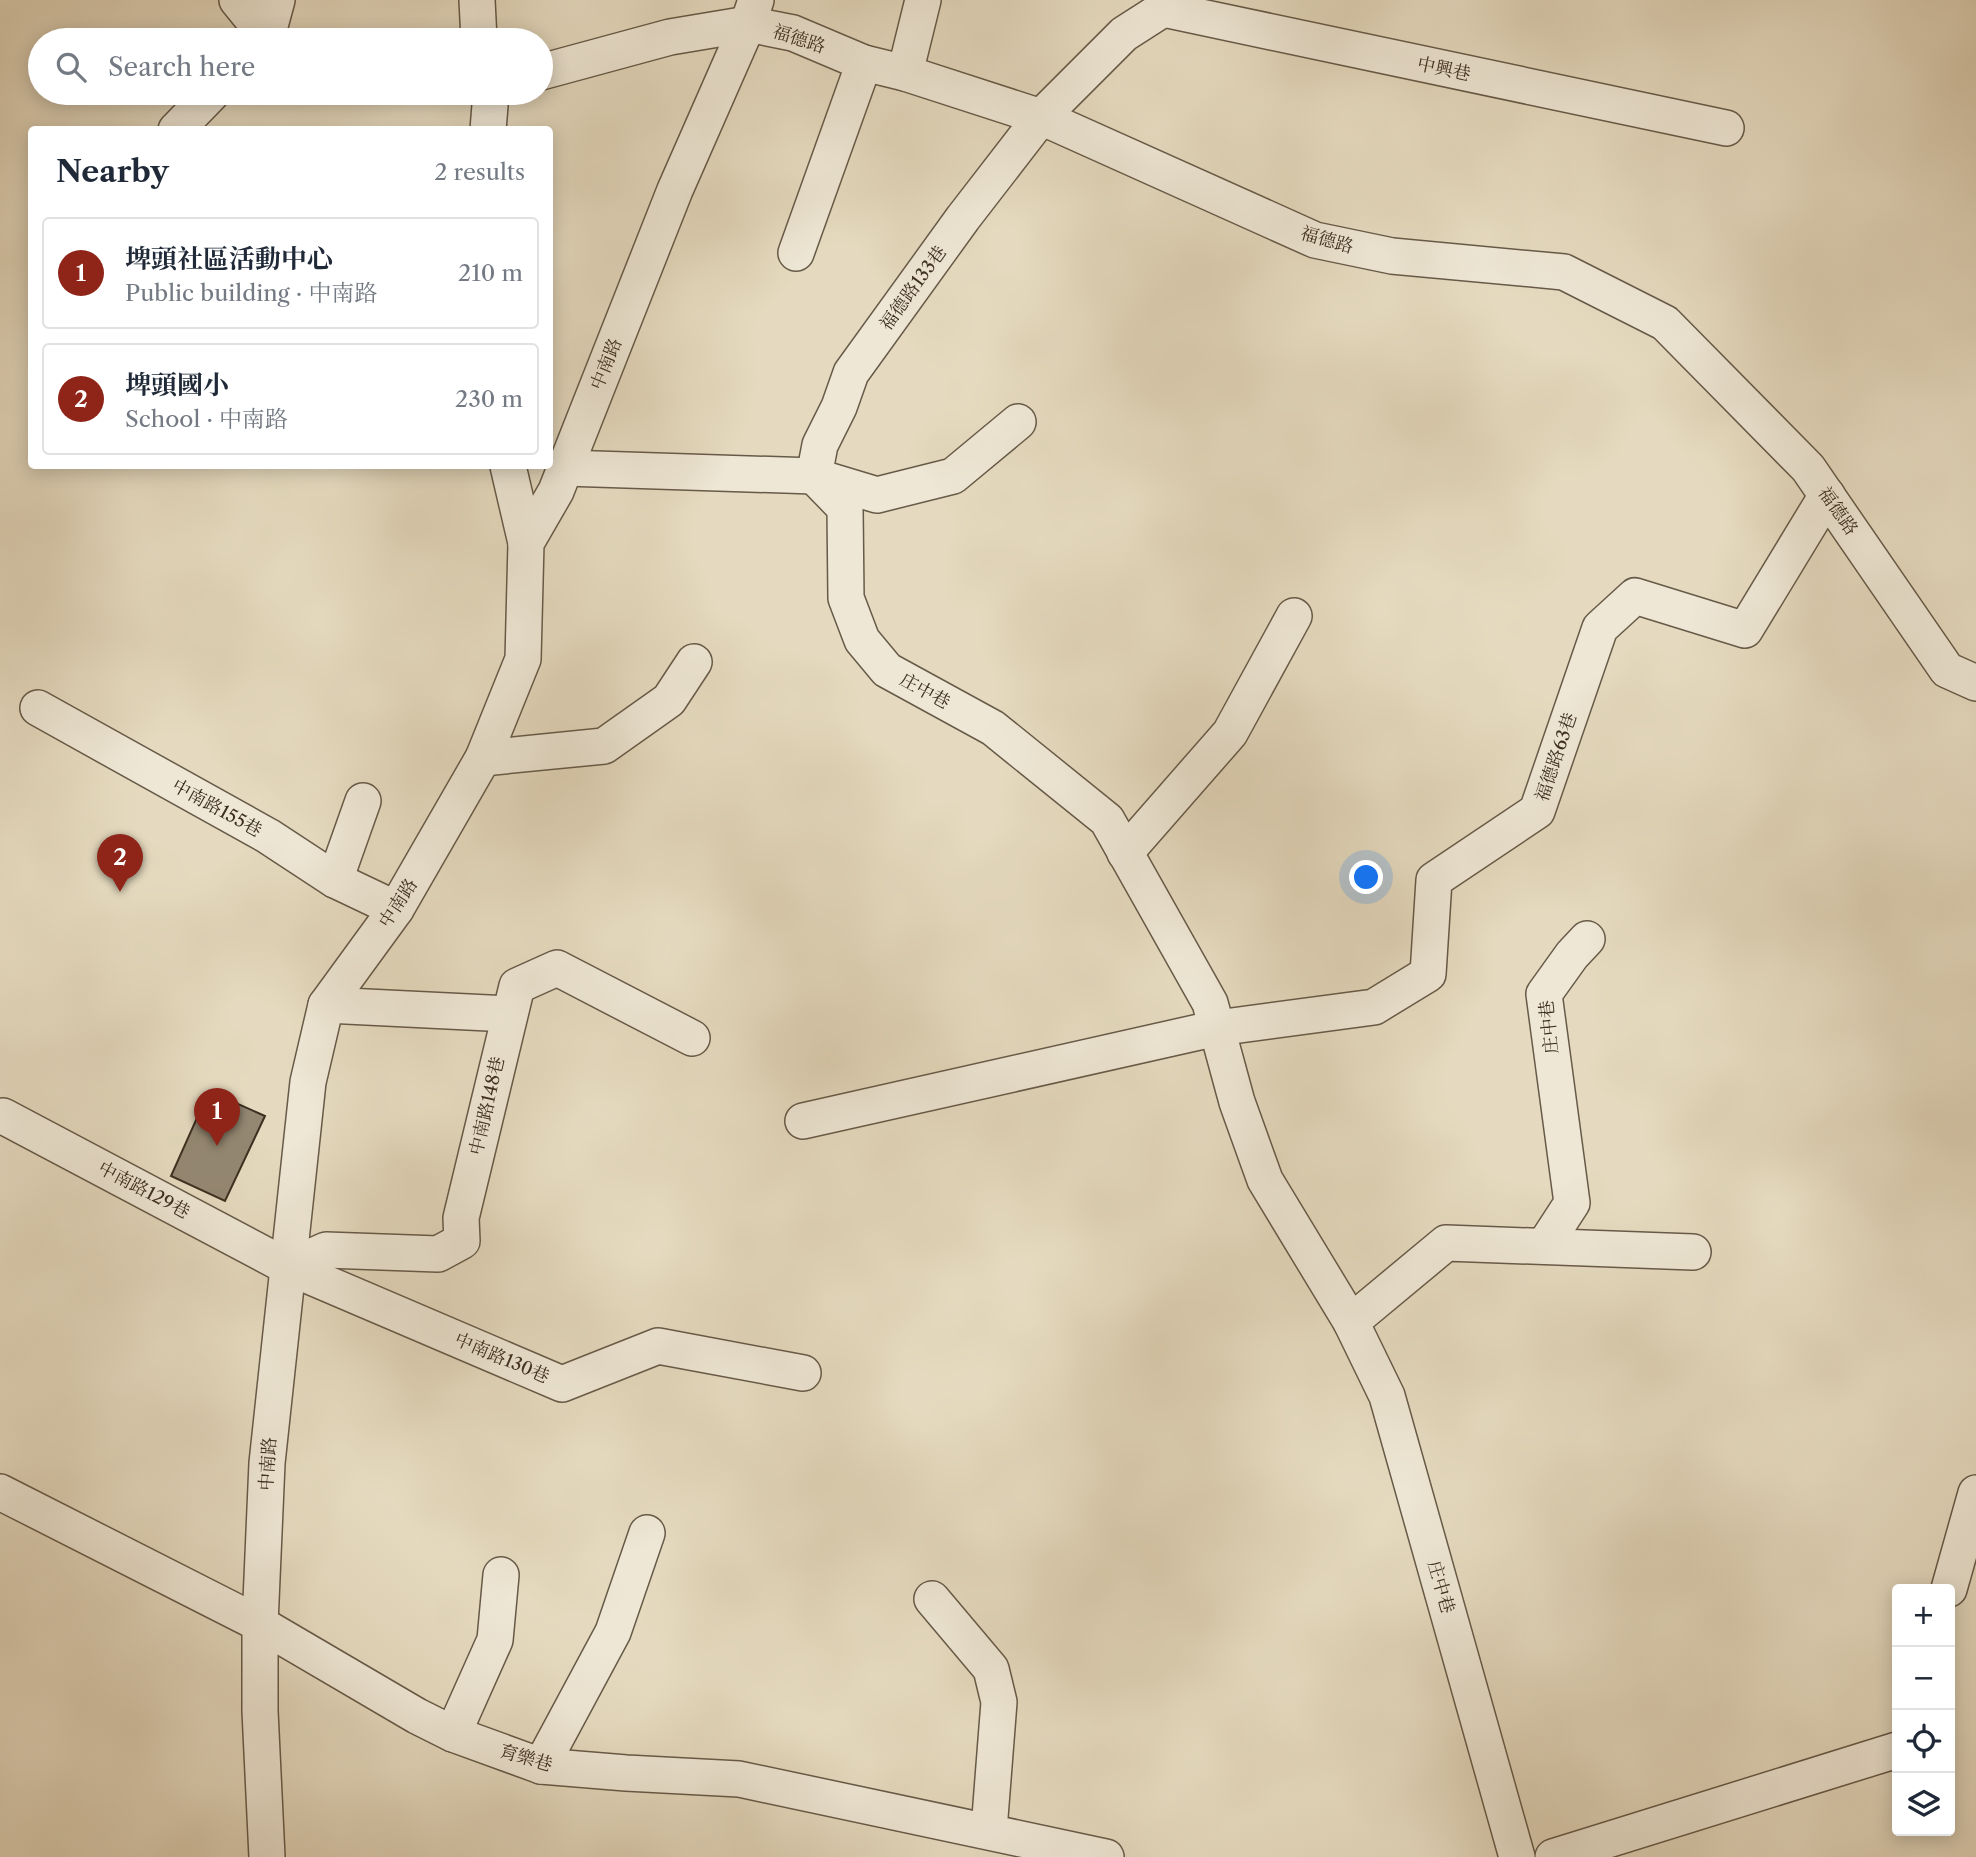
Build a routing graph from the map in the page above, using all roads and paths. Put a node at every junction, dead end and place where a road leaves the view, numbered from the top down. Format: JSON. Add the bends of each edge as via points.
{"nodes":[{"id":1,"x":237,"y":0,"type":"edge"},
{"id":2,"x":277,"y":0,"type":"edge"},
{"id":3,"x":477,"y":0,"type":"edge"},
{"id":4,"x":923,"y":0,"type":"edge"},
{"id":5,"x":1165,"y":5,"type":"edge"},
{"id":6,"x":752,"y":12,"type":"edge"},
{"id":7,"x":259,"y":28,"type":"edge"},
{"id":8,"x":271,"y":28,"type":"edge"},
{"id":9,"x":479,"y":28,"type":"edge"},
{"id":10,"x":864,"y":63,"type":"junction"},
{"id":11,"x":553,"y":69,"type":"edge"},
{"id":12,"x":905,"y":73,"type":"junction"},
{"id":13,"x":200,"y":105,"type":"edge"},
{"id":14,"x":490,"y":105,"type":"edge"},
{"id":15,"x":1041,"y":117,"type":"junction"},
{"id":16,"x":180,"y":126,"type":"edge"},
{"id":17,"x":488,"y":126,"type":"edge"},
{"id":18,"x":1726,"y":128,"type":"dead end"},
{"id":19,"x":796,"y":253,"type":"dead end"},
{"id":20,"x":1018,"y":422,"type":"dead end"},
{"id":21,"x":565,"y":468,"type":"junction"},
{"id":22,"x":509,"y":469,"type":"edge"},
{"id":23,"x":814,"y":476,"type":"junction"},
{"id":24,"x":1827,"y":495,"type":"junction"},
{"id":25,"x":526,"y":543,"type":"junction"},
{"id":26,"x":1294,"y":616,"type":"dead end"},
{"id":27,"x":694,"y":662,"type":"dead end"},
{"id":28,"x":1976,"y":683,"type":"edge"},
{"id":29,"x":38,"y":708,"type":"dead end"},
{"id":30,"x":483,"y":758,"type":"junction"},
{"id":31,"x":363,"y":801,"type":"dead end"},
{"id":32,"x":1125,"y":853,"type":"junction"},
{"id":33,"x":335,"y":880,"type":"junction"},
{"id":34,"x":396,"y":909,"type":"junction"},
{"id":35,"x":1587,"y":939,"type":"dead end"},
{"id":36,"x":326,"y":1005,"type":"junction"},
{"id":37,"x":509,"y":1014,"type":"junction"},
{"id":38,"x":1216,"y":1028,"type":"junction"},
{"id":39,"x":692,"y":1038,"type":"dead end"},
{"id":40,"x":0,"y":1117,"type":"edge"},
{"id":41,"x":803,"y":1121,"type":"dead end"},
{"id":42,"x":1544,"y":1246,"type":"junction"},
{"id":43,"x":1693,"y":1252,"type":"dead end"},
{"id":44,"x":288,"y":1266,"type":"junction"},
{"id":45,"x":1351,"y":1322,"type":"junction"},
{"id":46,"x":803,"y":1373,"type":"dead end"},
{"id":47,"x":0,"y":1492,"type":"edge"},
{"id":48,"x":1976,"y":1493,"type":"edge"},
{"id":49,"x":647,"y":1533,"type":"dead end"},
{"id":50,"x":501,"y":1575,"type":"dead end"},
{"id":51,"x":1950,"y":1584,"type":"edge"},
{"id":52,"x":932,"y":1599,"type":"dead end"},
{"id":53,"x":260,"y":1624,"type":"junction"},
{"id":54,"x":453,"y":1734,"type":"junction"},
{"id":55,"x":1892,"y":1752,"type":"edge"},
{"id":56,"x":541,"y":1766,"type":"junction"},
{"id":57,"x":989,"y":1830,"type":"junction"},
{"id":58,"x":267,"y":1857,"type":"edge"},
{"id":59,"x":1106,"y":1857,"type":"edge"},
{"id":60,"x":1517,"y":1857,"type":"edge"},
{"id":61,"x":1553,"y":1857,"type":"edge"}],
"edges":[{"from":1,"to":7,"type":"street"},
{"from":2,"to":8,"type":"street"},
{"from":3,"to":9,"type":"street"},
{"from":4,"to":12,"type":"street"},
{"from":5,"to":15,"type":"street","name":"中興巷","via":[[1124,34]]},
{"from":5,"to":18,"type":"street","name":"中興巷"},
{"from":6,"to":10,"type":"street","name":"福德路"},
{"from":6,"to":11,"type":"street","name":"福德路"},
{"from":6,"to":21,"type":"street","name":"中南路","via":[[675,190]]},
{"from":10,"to":12,"type":"street","name":"福德路"},
{"from":10,"to":19,"type":"street"},
{"from":12,"to":15,"type":"street","name":"福德路"},
{"from":13,"to":16,"type":"street"},
{"from":14,"to":17,"type":"street"},
{"from":15,"to":23,"type":"street","name":"福德路133巷","via":[[851,373],[820,445]]},
{"from":15,"to":24,"type":"street","name":"福德路","via":[[1315,240],[1392,256],[1564,272],[1665,323],[1808,468]]},
{"from":20,"to":23,"type":"street","via":[[953,477],[877,495]]},
{"from":21,"to":23,"type":"street"},
{"from":21,"to":25,"type":"street","name":"中南路"},
{"from":22,"to":25,"type":"street"},
{"from":23,"to":32,"type":"street","name":"庄中巷","via":[[845,508],[846,598],[862,640],[887,670],[993,728],[1107,820]]},
{"from":24,"to":28,"type":"street","name":"福德路","via":[[1947,670]]},
{"from":24,"to":38,"type":"street","name":"福德路63巷","via":[[1745,630],[1635,596],[1600,628],[1537,811],[1434,880],[1428,974],[1374,1007]]},
{"from":25,"to":30,"type":"street","name":"中南路","via":[[523,659]]},
{"from":26,"to":32,"type":"street","via":[[1230,733]]},
{"from":27,"to":30,"type":"street","via":[[669,700],[604,746]]},
{"from":29,"to":33,"type":"street","name":"中南路155巷","via":[[268,836]]},
{"from":30,"to":34,"type":"street","name":"中南路"},
{"from":31,"to":33,"type":"street"},
{"from":32,"to":38,"type":"street","name":"庄中巷","via":[[1210,1003]]},
{"from":33,"to":34,"type":"street","name":"中南路155巷"},
{"from":34,"to":36,"type":"street","name":"中南路"},
{"from":35,"to":42,"type":"street","name":"庄中巷","via":[[1544,994],[1572,1203]]},
{"from":36,"to":37,"type":"street"},
{"from":36,"to":44,"type":"street","name":"中南路","via":[[308,1082]]},
{"from":37,"to":39,"type":"street","name":"中南路148巷","via":[[517,986],[556,968]]},
{"from":37,"to":44,"type":"street","name":"中南路148巷","via":[[461,1218],[462,1241],[438,1254],[326,1250]]},
{"from":38,"to":41,"type":"street"},
{"from":38,"to":45,"type":"street","name":"庄中巷","via":[[1265,1180]]},
{"from":40,"to":44,"type":"street","name":"中南路129巷"},
{"from":42,"to":43,"type":"street"},
{"from":42,"to":45,"type":"street","via":[[1446,1243]]},
{"from":44,"to":46,"type":"street","name":"中南路130巷","via":[[562,1384],[658,1346]]},
{"from":44,"to":53,"type":"street","name":"中南路","via":[[267,1463]]},
{"from":45,"to":60,"type":"street","name":"庄中巷","via":[[1387,1396]]},
{"from":47,"to":53,"type":"street","name":"育樂巷"},
{"from":48,"to":51,"type":"street"},
{"from":49,"to":56,"type":"street","via":[[614,1632]]},
{"from":50,"to":54,"type":"street","via":[[495,1640]]},
{"from":52,"to":57,"type":"street","via":[[990,1669],[999,1702]]},
{"from":53,"to":54,"type":"street","name":"育樂巷"},
{"from":53,"to":58,"type":"street","name":"中南路"},
{"from":54,"to":56,"type":"street","name":"育樂巷"},
{"from":55,"to":61,"type":"street"},
{"from":56,"to":57,"type":"street","name":"育樂巷","via":[[739,1779]]},
{"from":57,"to":59,"type":"street","name":"育樂巷"}]}
